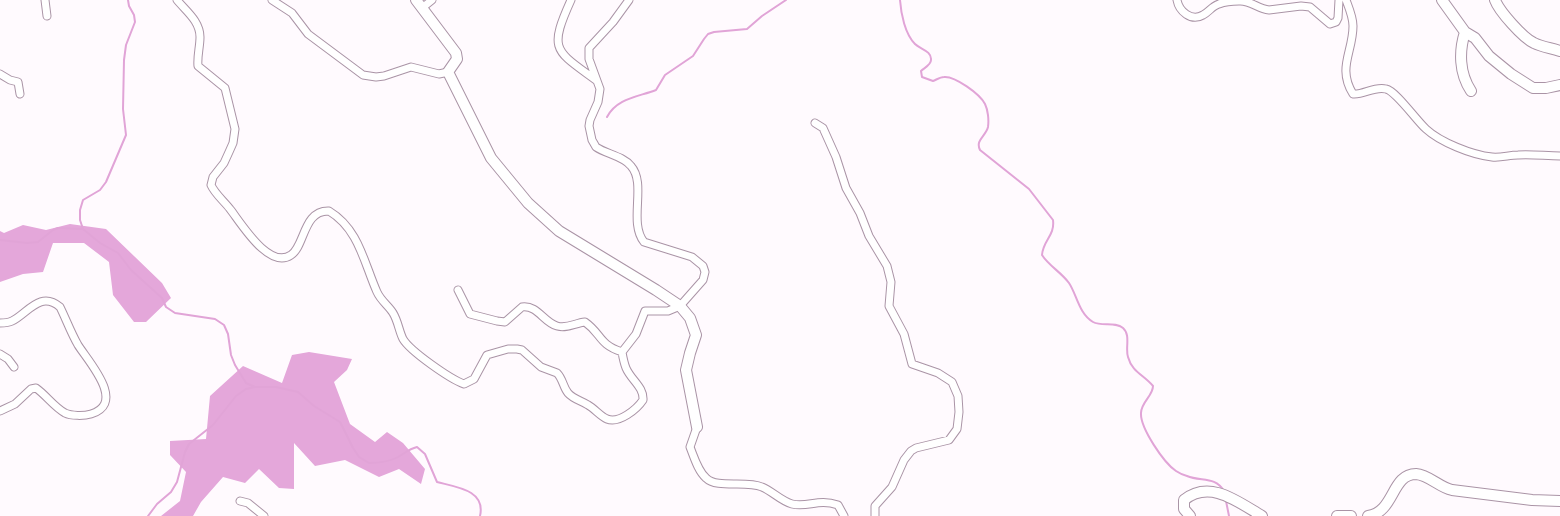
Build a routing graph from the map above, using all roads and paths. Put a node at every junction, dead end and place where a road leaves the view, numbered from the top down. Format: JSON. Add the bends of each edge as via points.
{"nodes":[{"id":1,"x":45,"y":0,"type":"edge"},
{"id":2,"x":177,"y":0,"type":"edge"},
{"id":3,"x":272,"y":0,"type":"edge"},
{"id":4,"x":571,"y":0,"type":"edge"},
{"id":5,"x":629,"y":0,"type":"edge"},
{"id":6,"x":1177,"y":0,"type":"edge"},
{"id":7,"x":1339,"y":0,"type":"edge"},
{"id":8,"x":1346,"y":0,"type":"edge"},
{"id":9,"x":1442,"y":0,"type":"edge"},
{"id":10,"x":1495,"y":0,"type":"edge"},
{"id":11,"x":426,"y":2,"type":"edge"},
{"id":12,"x":47,"y":16,"type":"dead end"},
{"id":13,"x":1465,"y":32,"type":"junction"},
{"id":14,"x":1560,"y":50,"type":"edge"},
{"id":15,"x":448,"y":72,"type":"junction"},
{"id":16,"x":0,"y":74,"type":"edge"},
{"id":17,"x":597,"y":82,"type":"junction"},
{"id":18,"x":1560,"y":85,"type":"edge"},
{"id":19,"x":1471,"y":91,"type":"dead end"},
{"id":20,"x":20,"y":94,"type":"dead end"},
{"id":21,"x":816,"y":123,"type":"dead end"},
{"id":22,"x":1560,"y":156,"type":"edge"},
{"id":23,"x":458,"y":290,"type":"dead end"},
{"id":24,"x":680,"y":306,"type":"junction"},
{"id":25,"x":0,"y":323,"type":"edge"},
{"id":26,"x":622,"y":352,"type":"junction"},
{"id":27,"x":0,"y":354,"type":"edge"},
{"id":28,"x":14,"y":367,"type":"dead end"},
{"id":29,"x":0,"y":410,"type":"edge"},
{"id":30,"x":697,"y":427,"type":"joint"},
{"id":31,"x":240,"y":501,"type":"dead end"},
{"id":32,"x":1560,"y":501,"type":"edge"},
{"id":33,"x":264,"y":516,"type":"edge"},
{"id":34,"x":844,"y":516,"type":"edge"},
{"id":35,"x":875,"y":516,"type":"edge"},
{"id":36,"x":1190,"y":516,"type":"edge"},
{"id":37,"x":1262,"y":516,"type":"edge"},
{"id":38,"x":1337,"y":516,"type":"edge"},
{"id":39,"x":1351,"y":516,"type":"edge"},
{"id":40,"x":1368,"y":516,"type":"edge"}],
"edges":[{"from":1,"to":12,"type":"street"},
{"from":2,"to":26,"type":"street","via":[[198,26],[198,66],[224,88],[234,125],[231,147],[211,185],[260,247],[275,256],[290,256],[318,213],[329,212],[336,216],[358,244],[378,293],[393,313],[404,341],[464,384],[474,379],[487,355],[508,349],[522,350],[546,370],[558,373],[572,397],[607,418],[617,420],[641,404],[644,398],[626,368]]},
{"from":3,"to":15,"type":"street","via":[[292,13],[308,34],[363,75],[384,76],[412,67],[438,74]]},
{"from":4,"to":17,"type":"street","via":[[558,28],[559,50]]},
{"from":5,"to":17,"type":"street","via":[[614,22],[589,48],[589,59]]},
{"from":6,"to":7,"type":"street","via":[[1180,10],[1191,16],[1203,16],[1221,3],[1238,1],[1269,10],[1310,7],[1330,24],[1338,18]]},
{"from":8,"to":22,"type":"street","via":[[1353,24],[1345,65],[1353,94],[1378,88],[1392,91],[1410,114],[1433,135],[1474,153],[1495,157]]},
{"from":9,"to":13,"type":"street"},
{"from":10,"to":14,"type":"street","via":[[1501,13],[1530,41]]},
{"from":11,"to":15,"type":"street","via":[[456,53]]},
{"from":13,"to":18,"type":"street","via":[[1475,38],[1496,63],[1528,86],[1539,89]]},
{"from":13,"to":19,"type":"street","via":[[1460,51],[1464,79]]},
{"from":15,"to":24,"type":"street","via":[[491,158],[528,203],[559,232]]},
{"from":16,"to":20,"type":"street","via":[[18,82]]},
{"from":17,"to":24,"type":"street","via":[[600,92],[590,120],[590,133],[596,147],[629,163],[636,174],[641,238],[644,242],[692,257],[703,266],[703,280]]},
{"from":21,"to":35,"type":"street","via":[[823,128],[846,188],[887,266],[891,282],[889,306],[904,334],[912,364],[946,376],[958,396],[959,412],[954,436],[943,443],[911,451],[892,487],[875,506]]},
{"from":23,"to":26,"type":"street","via":[[473,316],[505,322],[522,306],[530,307],[556,326],[585,322],[605,344]]},
{"from":24,"to":26,"type":"street","via":[[668,311],[645,311],[636,334]]},
{"from":24,"to":30,"type":"street","via":[[690,318],[696,335],[686,370]]},
{"from":25,"to":29,"type":"street","via":[[12,321],[30,306],[45,301],[60,306],[79,347],[102,381],[106,401],[98,411],[85,415],[66,414],[36,388],[15,404]]},
{"from":27,"to":28,"type":"street"},
{"from":30,"to":34,"type":"street","via":[[690,447],[706,478],[713,483],[756,485],[790,504],[823,501],[838,504]]},
{"from":31,"to":33,"type":"street","via":[[248,503]]},
{"from":32,"to":40,"type":"street","via":[[1452,490],[1416,474],[1406,476],[1398,484],[1383,510]]},
{"from":36,"to":37,"type":"street","via":[[1184,509],[1184,500],[1192,494],[1209,490],[1224,494]]},
{"from":38,"to":39,"type":"street"}]}
